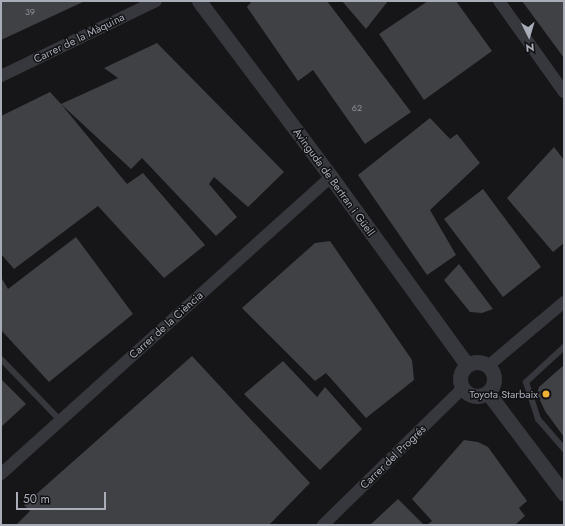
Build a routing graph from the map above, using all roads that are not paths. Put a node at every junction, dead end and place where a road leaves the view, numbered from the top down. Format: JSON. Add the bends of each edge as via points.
{"nodes":[{"id":1,"x":156,"y":1,"type":"edge"},
{"id":2,"x":199,"y":1,"type":"edge"},
{"id":3,"x":499,"y":1,"type":"edge"},
{"id":4,"x":1,"y":76,"type":"edge"},
{"id":5,"x":564,"y":92,"type":"edge"},
{"id":6,"x":331,"y":177,"type":"junction"},
{"id":7,"x":564,"y":302,"type":"edge"},
{"id":8,"x":564,"y":347,"type":"edge"},
{"id":9,"x":1,"y":359,"type":"edge"},
{"id":10,"x":467,"y":365,"type":"junction"},
{"id":11,"x":488,"y":366,"type":"junction"},
{"id":12,"x":462,"y":389,"type":"junction"},
{"id":13,"x":488,"y":393,"type":"junction"},
{"id":14,"x":60,"y":420,"type":"junction"},
{"id":15,"x":564,"y":449,"type":"edge"},
{"id":16,"x":1,"y":474,"type":"edge"},
{"id":17,"x":564,"y":494,"type":"edge"},
{"id":18,"x":323,"y":525,"type":"edge"}],
"edges":[{"from":1,"to":4,"type":"street","name":"Carrer de la Màquina"},
{"from":2,"to":6,"type":"street","name":"Avinguda de Bertran i Güell"},
{"from":3,"to":5,"type":"street"},
{"from":6,"to":10,"type":"street","name":"Avinguda de Bertran i Güell"},
{"from":6,"to":14,"type":"street","name":"Carrer de la Ciència"},
{"from":7,"to":11,"type":"street"},
{"from":8,"to":15,"type":"lane","via":[[526,382],[538,419]]},
{"from":9,"to":14,"type":"lane"},
{"from":10,"to":11,"type":"street","via":[[477,362]]},
{"from":10,"to":12,"type":"street","via":[[459,378]]},
{"from":11,"to":13,"type":"street","via":[[494,380]]},
{"from":12,"to":13,"type":"street","via":[[474,396]]},
{"from":12,"to":18,"type":"street","name":"Carrer del Progrés"},
{"from":13,"to":17,"type":"street"},
{"from":14,"to":16,"type":"street","name":"Carrer de la Ciència"}]}
